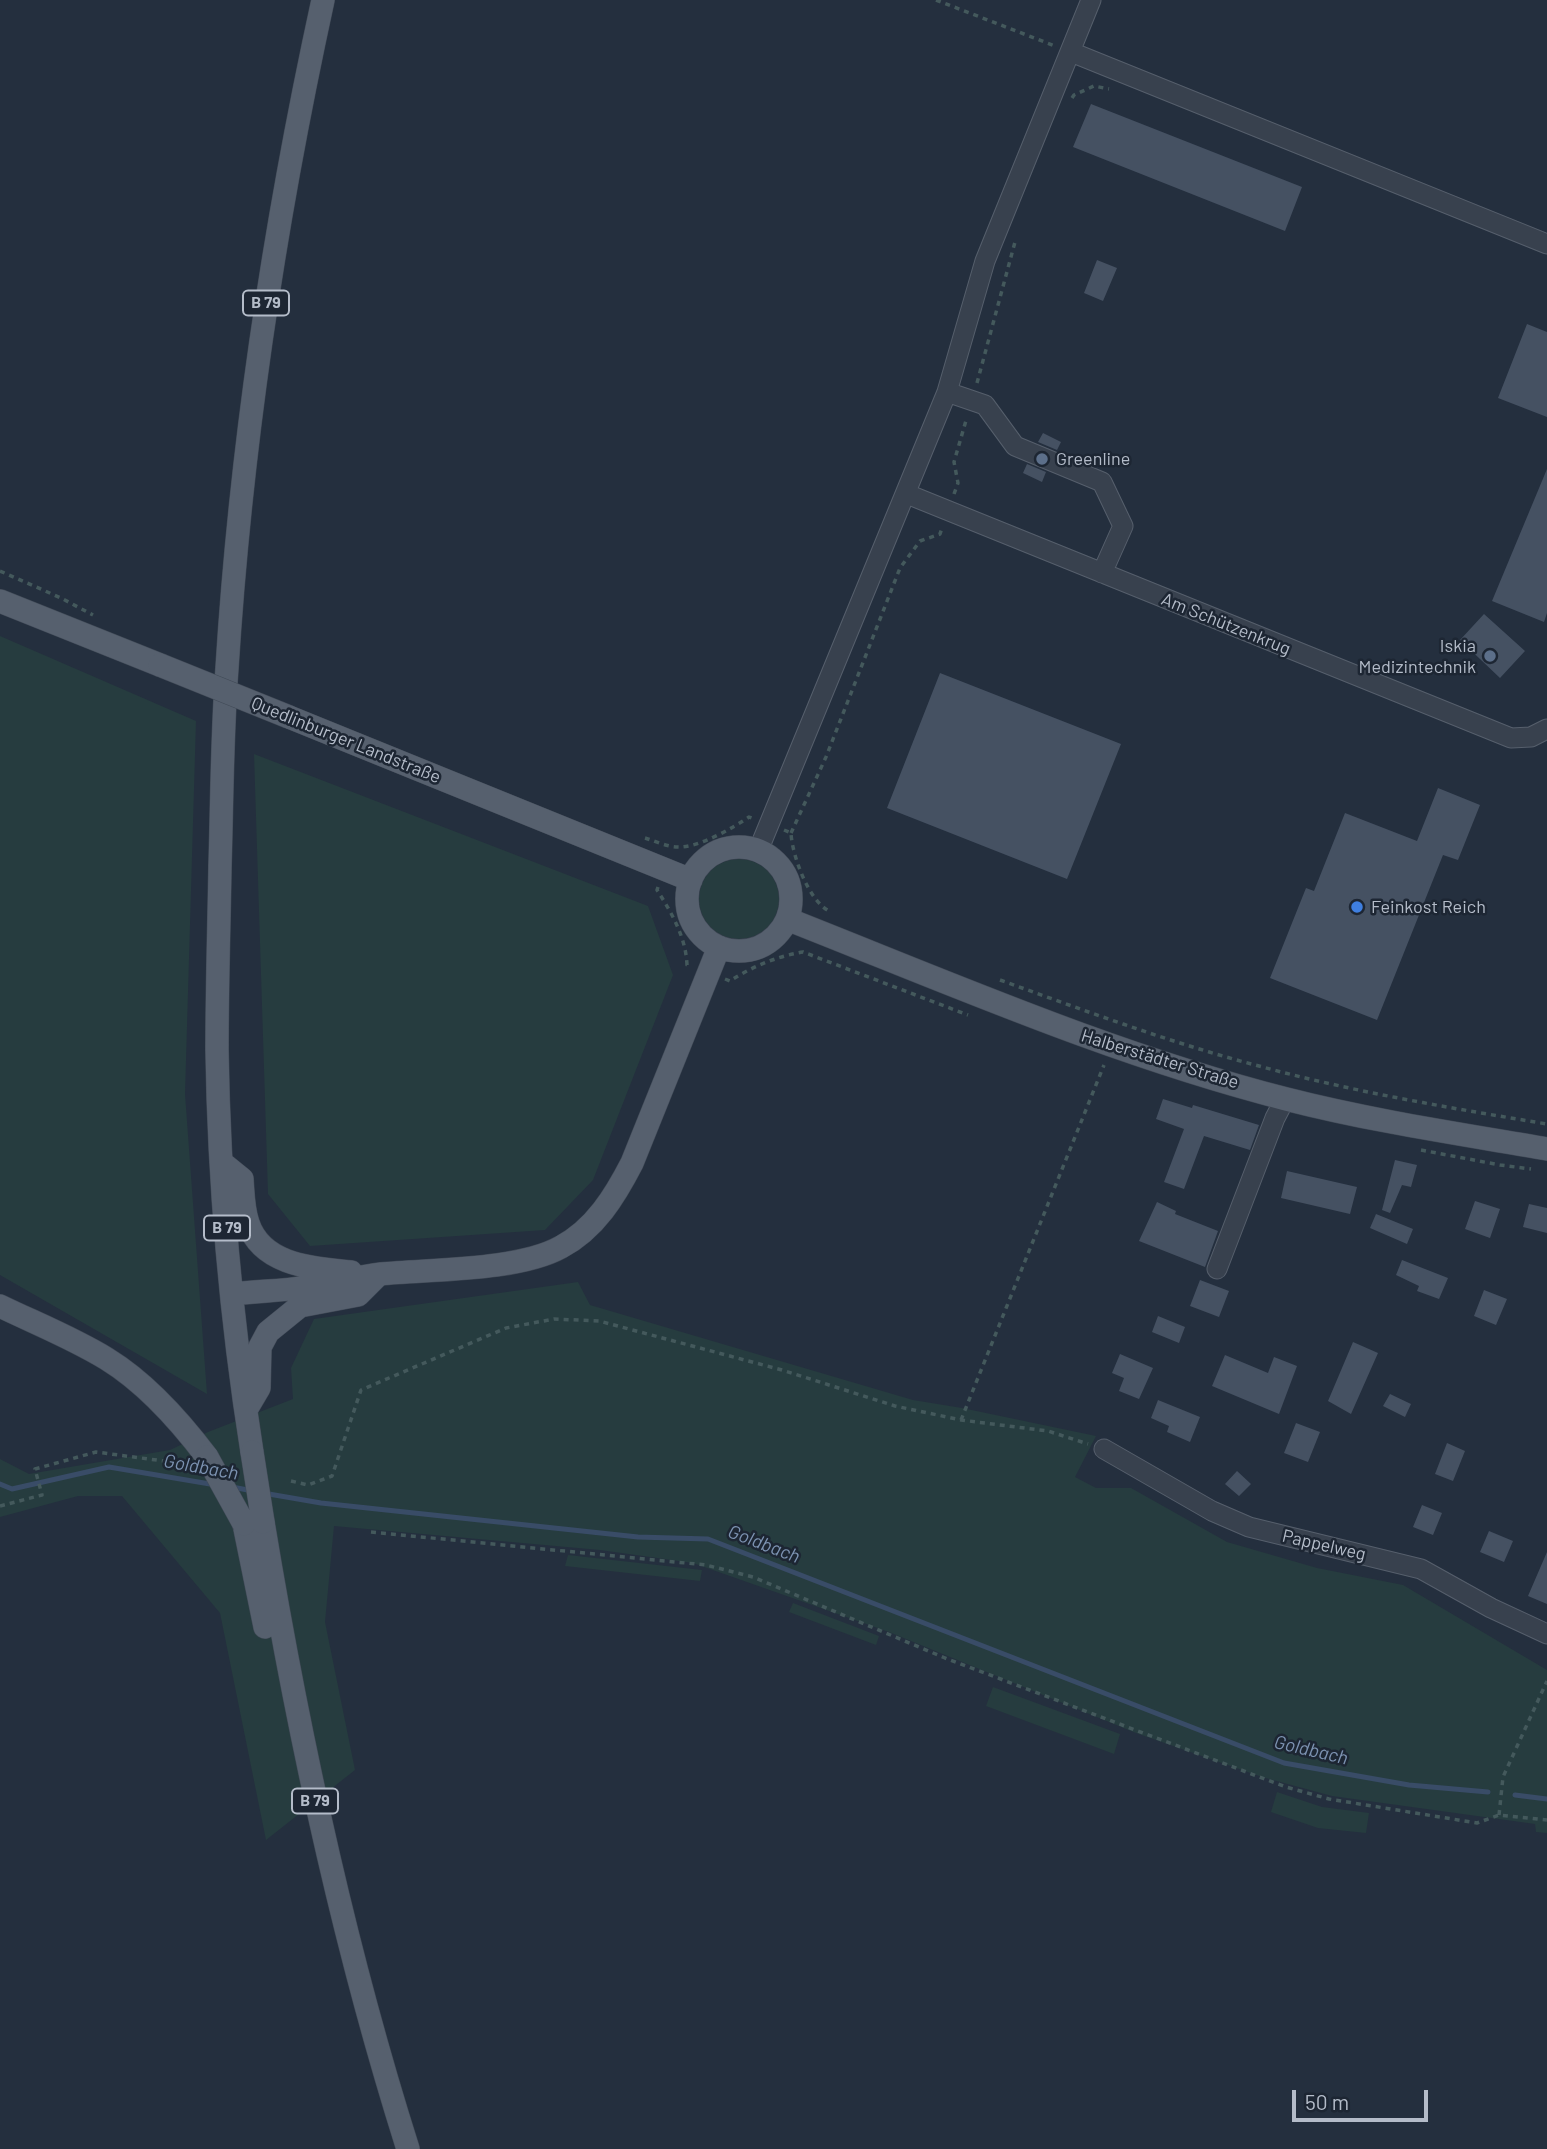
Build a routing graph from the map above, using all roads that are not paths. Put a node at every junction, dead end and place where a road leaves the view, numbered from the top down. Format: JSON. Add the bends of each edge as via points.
{"nodes":[{"id":1,"x":323,"y":0,"type":"edge"},
{"id":2,"x":1091,"y":0,"type":"edge"},
{"id":3,"x":1070,"y":52,"type":"junction"},
{"id":4,"x":1547,"y":244,"type":"edge"},
{"id":5,"x":947,"y":393,"type":"junction"},
{"id":6,"x":906,"y":494,"type":"junction"},
{"id":7,"x":1102,"y":573,"type":"junction"},
{"id":8,"x":0,"y":601,"type":"edge"},
{"id":9,"x":1547,"y":729,"type":"edge"},
{"id":10,"x":758,"y":851,"type":"junction"},
{"id":11,"x":691,"y":880,"type":"junction"},
{"id":12,"x":787,"y":919,"type":"junction"},
{"id":13,"x":719,"y":947,"type":"junction"},
{"id":14,"x":1285,"y":1098,"type":"junction"},
{"id":15,"x":1547,"y":1149,"type":"edge"},
{"id":16,"x":221,"y":1162,"type":"junction"},
{"id":17,"x":1217,"y":1269,"type":"dead end"},
{"id":18,"x":378,"y":1275,"type":"junction"},
{"id":19,"x":232,"y":1294,"type":"junction"},
{"id":20,"x":0,"y":1306,"type":"edge"},
{"id":21,"x":246,"y":1410,"type":"junction"},
{"id":22,"x":1104,"y":1449,"type":"road end"},
{"id":23,"x":253,"y":1523,"type":"junction"},
{"id":24,"x":1547,"y":1634,"type":"edge"},
{"id":25,"x":408,"y":2149,"type":"edge"}],
"edges":[{"from":1,"to":16,"type":"main road","number":"B 79","via":[[267,297],[231,609],[217,982]]},
{"from":2,"to":3,"type":"street"},
{"from":3,"to":4,"type":"street"},
{"from":3,"to":5,"type":"street","via":[[985,261]]},
{"from":5,"to":6,"type":"street"},
{"from":5,"to":7,"type":"street","via":[[985,405],[1015,446],[1102,482],[1123,526]]},
{"from":6,"to":7,"type":"street","name":"Am Schützenkrug"},
{"from":6,"to":10,"type":"street"},
{"from":7,"to":9,"type":"street","name":"Am Schützenkrug","via":[[1511,738],[1531,737]]},
{"from":8,"to":11,"type":"main road","name":"Quedlinburger Landstraße","bridge":true},
{"from":10,"to":11,"type":"main road","via":[[736,848],[714,854]]},
{"from":10,"to":12,"type":"main road","via":[[780,867],[787,879],[791,906]]},
{"from":11,"to":13,"type":"main road","via":[[687,902],[694,925]]},
{"from":12,"to":13,"type":"main road","via":[[774,938],[754,949]]},
{"from":12,"to":14,"type":"main road","name":"Halberstädter Straße","via":[[1065,1030]]},
{"from":13,"to":18,"type":"main road","via":[[632,1163],[618,1190],[582,1233],[534,1258]]},
{"from":14,"to":15,"type":"main road","name":"Halberstädter Straße","via":[[1391,1123]]},
{"from":14,"to":17,"type":"street"},
{"from":16,"to":18,"type":"main road","via":[[242,1179],[248,1225],[273,1254],[304,1266]]},
{"from":16,"to":19,"type":"main road","number":"B 79"},
{"from":18,"to":19,"type":"main road"},
{"from":18,"to":21,"type":"main road","via":[[358,1294],[300,1306],[268,1332],[260,1347],[259,1388]]},
{"from":19,"to":21,"type":"main road","number":"B 79"},
{"from":20,"to":23,"type":"main road","bridge":true,"via":[[124,1371],[177,1420],[199,1461]]},
{"from":21,"to":23,"type":"main road","number":"B 79","bridge":true},
{"from":22,"to":24,"type":"street","name":"Pappelweg","via":[[1237,1522],[1421,1569]]},
{"from":23,"to":25,"type":"main road","number":"B 79","via":[[272,1659],[290,1680],[343,1920]]}]}
